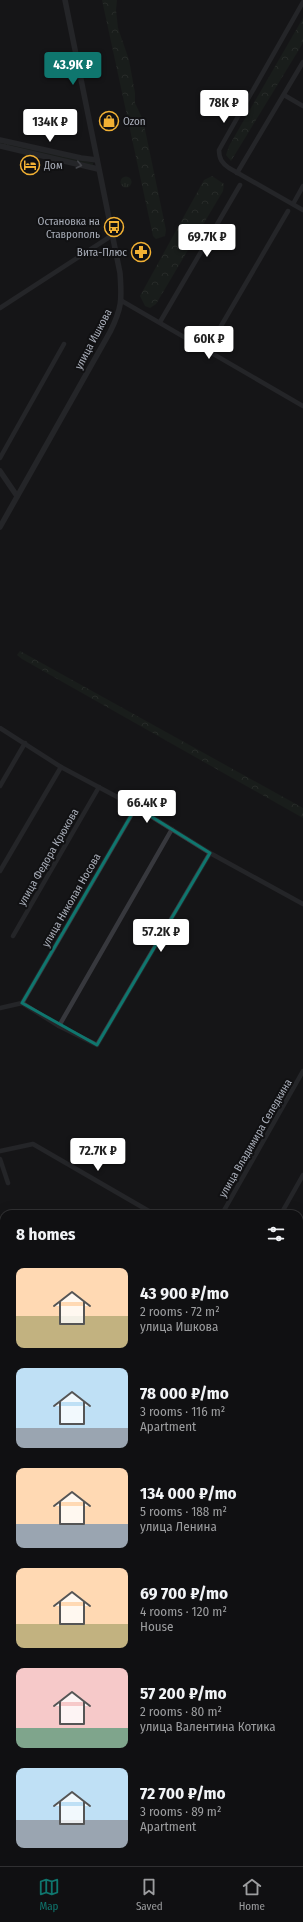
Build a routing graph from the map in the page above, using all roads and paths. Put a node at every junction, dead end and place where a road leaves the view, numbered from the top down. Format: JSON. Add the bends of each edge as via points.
{"nodes":[{"id":1,"x":65,"y":0,"type":"edge"},
{"id":2,"x":303,"y":2,"type":"edge"},
{"id":3,"x":303,"y":62,"type":"edge"},
{"id":4,"x":284,"y":96,"type":"junction"},
{"id":5,"x":303,"y":106,"type":"edge"},
{"id":6,"x":0,"y":140,"type":"edge"},
{"id":7,"x":0,"y":146,"type":"edge"},
{"id":8,"x":97,"y":160,"type":"junction"},
{"id":9,"x":98,"y":169,"type":"junction"},
{"id":10,"x":238,"y":173,"type":"junction"},
{"id":11,"x":240,"y":185,"type":"dead end"},
{"id":12,"x":303,"y":186,"type":"edge"},
{"id":13,"x":293,"y":204,"type":"junction"},
{"id":14,"x":288,"y":210,"type":"dead end"},
{"id":15,"x":303,"y":210,"type":"edge"},
{"id":16,"x":112,"y":234,"type":"junction"},
{"id":17,"x":122,"y":301,"type":"junction"},
{"id":18,"x":0,"y":308,"type":"edge"},
{"id":19,"x":160,"y":322,"type":"junction"},
{"id":20,"x":64,"y":344,"type":"dead end"},
{"id":21,"x":207,"y":350,"type":"junction"},
{"id":22,"x":303,"y":406,"type":"edge"},
{"id":23,"x":0,"y":458,"type":"edge"},
{"id":24,"x":0,"y":471,"type":"edge"},
{"id":25,"x":17,"y":496,"type":"junction"},
{"id":26,"x":0,"y":527,"type":"edge"},
{"id":27,"x":0,"y":728,"type":"edge"},
{"id":28,"x":25,"y":743,"type":"junction"},
{"id":29,"x":61,"y":767,"type":"junction"},
{"id":30,"x":0,"y":786,"type":"edge"},
{"id":31,"x":99,"y":787,"type":"junction"},
{"id":32,"x":136,"y":807,"type":"junction"},
{"id":33,"x":172,"y":830,"type":"junction"},
{"id":34,"x":210,"y":853,"type":"junction"},
{"id":35,"x":0,"y":871,"type":"edge"},
{"id":36,"x":303,"y":904,"type":"edge"},
{"id":37,"x":13,"y":936,"type":"dead end"},
{"id":38,"x":22,"y":1003,"type":"junction"},
{"id":39,"x":0,"y":1008,"type":"edge"},
{"id":40,"x":60,"y":1026,"type":"junction"},
{"id":41,"x":303,"y":1071,"type":"edge"},
{"id":42,"x":0,"y":1151,"type":"edge"},
{"id":43,"x":0,"y":1159,"type":"edge"},
{"id":44,"x":303,"y":1175,"type":"edge"},
{"id":45,"x":8,"y":1182,"type":"dead end"},
{"id":46,"x":147,"y":1210,"type":"edge"},
{"id":47,"x":224,"y":1210,"type":"edge"},
{"id":48,"x":283,"y":1210,"type":"edge"}],
"edges":[{"from":1,"to":8,"type":"street","name":"улица Ишкова"},
{"from":2,"to":10,"type":"street","via":[[219,150],[223,163]]},
{"from":3,"to":4,"type":"street"},
{"from":4,"to":5,"type":"street"},
{"from":4,"to":10,"type":"street"},
{"from":6,"to":8,"type":"street"},
{"from":7,"to":9,"type":"street","one_way":true},
{"from":8,"to":9,"type":"street","name":"улица Ишкова"},
{"from":9,"to":16,"type":"street","name":"улица Ишкова"},
{"from":10,"to":13,"type":"street"},
{"from":11,"to":19,"type":"street"},
{"from":12,"to":13,"type":"street"},
{"from":13,"to":15,"type":"street"},
{"from":14,"to":21,"type":"street"},
{"from":16,"to":17,"type":"street","name":"улица Ишкова","via":[[120,273]]},
{"from":16,"to":18,"type":"street"},
{"from":17,"to":19,"type":"street"},
{"from":17,"to":25,"type":"street","name":"улица Ишкова","via":[[120,312],[110,332]]},
{"from":19,"to":21,"type":"street"},
{"from":20,"to":23,"type":"street"},
{"from":21,"to":22,"type":"street"},
{"from":24,"to":25,"type":"street"},
{"from":25,"to":26,"type":"street","name":"улица Ишкова"},
{"from":27,"to":28,"type":"street"},
{"from":28,"to":29,"type":"street"},
{"from":28,"to":30,"type":"street"},
{"from":29,"to":31,"type":"street"},
{"from":29,"to":35,"type":"street"},
{"from":31,"to":32,"type":"street"},
{"from":31,"to":37,"type":"street","name":"улица Федора Крюкова"},
{"from":32,"to":33,"type":"street"},
{"from":32,"to":38,"type":"street","name":"улица Николая Носова"},
{"from":33,"to":34,"type":"street"},
{"from":33,"to":40,"type":"street"},
{"from":34,"to":36,"type":"street"},
{"from":34,"to":40,"type":"street","via":[[97,1045]]},
{"from":38,"to":39,"type":"street"},
{"from":38,"to":40,"type":"street"},
{"from":41,"to":47,"type":"street","name":"улица Владимира Селедкина"},
{"from":42,"to":46,"type":"street","via":[[33,1144]]},
{"from":43,"to":45,"type":"street"},
{"from":44,"to":48,"type":"street"}]}
